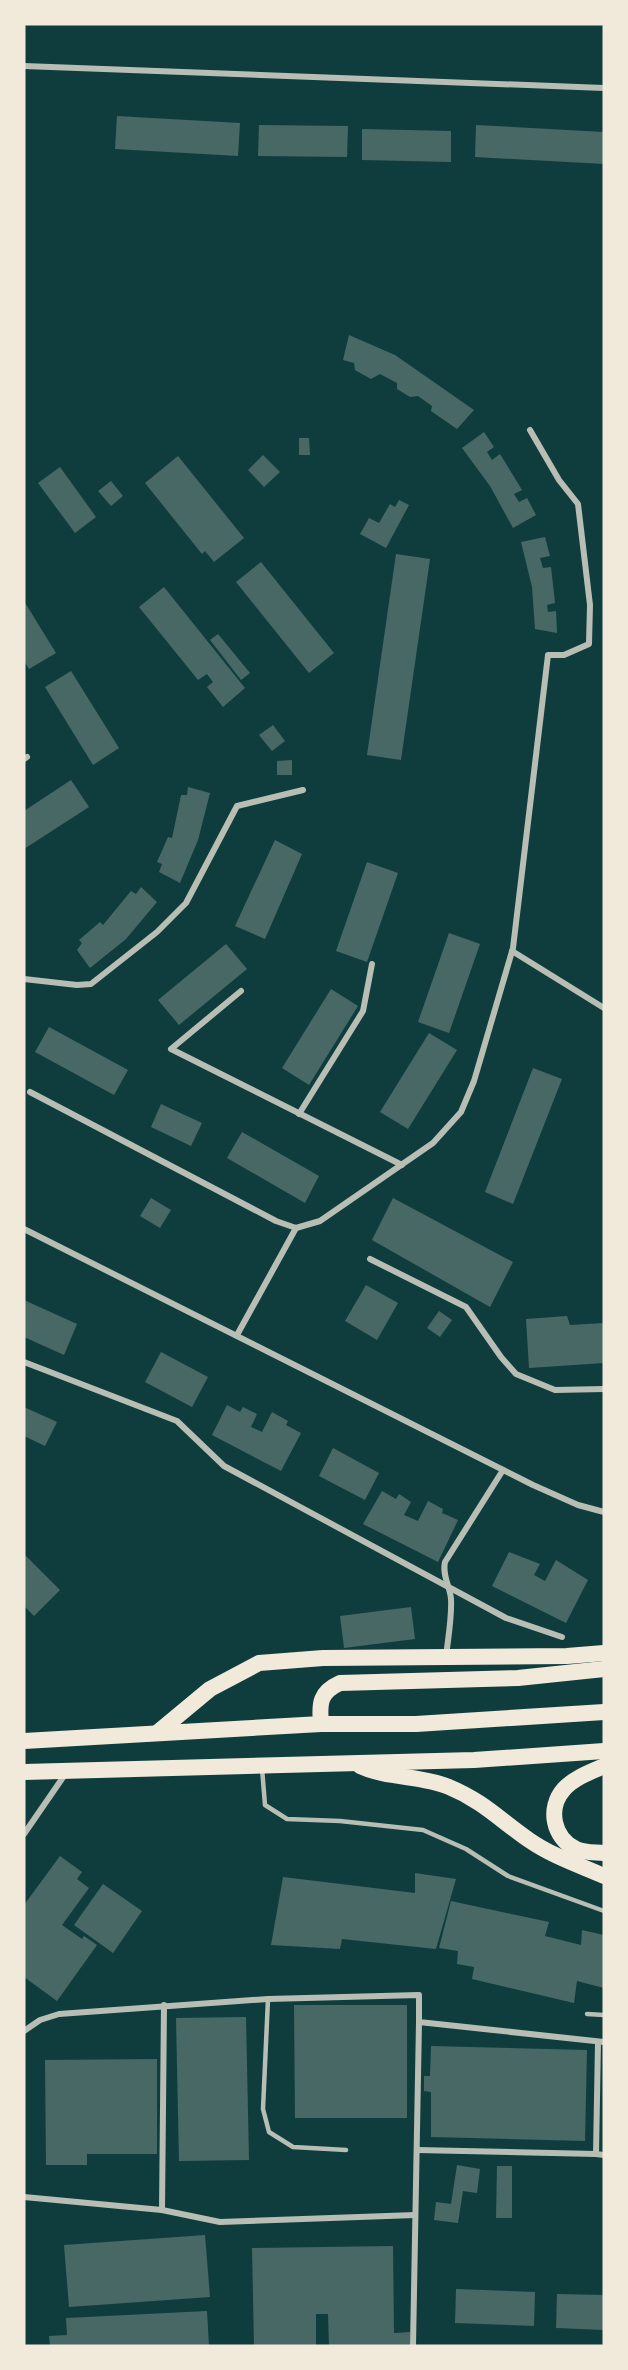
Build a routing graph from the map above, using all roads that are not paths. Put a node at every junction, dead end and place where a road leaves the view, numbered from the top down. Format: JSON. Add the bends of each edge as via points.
{"nodes":[{"id":1,"x":24,"y":66,"type":"edge"},
{"id":2,"x":604,"y":88,"type":"edge"},
{"id":3,"x":530,"y":430,"type":"dead end"},
{"id":4,"x":303,"y":790,"type":"dead end"},
{"id":5,"x":512,"y":951,"type":"junction"},
{"id":6,"x":372,"y":964,"type":"dead end"},
{"id":7,"x":24,"y":979,"type":"edge"},
{"id":8,"x":241,"y":991,"type":"dead end"},
{"id":9,"x":604,"y":1008,"type":"edge"},
{"id":10,"x":30,"y":1092,"type":"dead end"},
{"id":11,"x":299,"y":1114,"type":"junction"},
{"id":12,"x":402,"y":1165,"type":"junction"},
{"id":13,"x":24,"y":1228,"type":"edge"},
{"id":14,"x":296,"y":1228,"type":"junction"},
{"id":15,"x":370,"y":1258,"type":"dead end"},
{"id":16,"x":237,"y":1335,"type":"junction"},
{"id":17,"x":24,"y":1362,"type":"edge"},
{"id":18,"x":604,"y":1389,"type":"edge"},
{"id":19,"x":503,"y":1470,"type":"junction"},
{"id":20,"x":604,"y":1512,"type":"edge"},
{"id":21,"x":448,"y":1586,"type":"junction"},
{"id":22,"x":562,"y":1638,"type":"dead end"},
{"id":23,"x":604,"y":1653,"type":"edge"},
{"id":24,"x":446,"y":1657,"type":"junction"},
{"id":25,"x":604,"y":1669,"type":"edge"},
{"id":26,"x":604,"y":1712,"type":"edge"},
{"id":27,"x":321,"y":1724,"type":"junction"},
{"id":28,"x":158,"y":1733,"type":"junction"},
{"id":29,"x":24,"y":1741,"type":"edge"},
{"id":30,"x":604,"y":1751,"type":"edge"},
{"id":31,"x":351,"y":1762,"type":"junction"},
{"id":32,"x":262,"y":1765,"type":"junction"},
{"id":33,"x":604,"y":1766,"type":"edge"},
{"id":34,"x":68,"y":1769,"type":"junction"},
{"id":35,"x":24,"y":1772,"type":"edge"},
{"id":36,"x":24,"y":1834,"type":"edge"},
{"id":37,"x":604,"y":1853,"type":"edge"},
{"id":38,"x":604,"y":1876,"type":"edge"},
{"id":39,"x":604,"y":1911,"type":"edge"},
{"id":40,"x":268,"y":1999,"type":"junction"},
{"id":41,"x":164,"y":2006,"type":"junction"},
{"id":42,"x":587,"y":2014,"type":"dead end"},
{"id":43,"x":604,"y":2015,"type":"edge"},
{"id":44,"x":419,"y":2022,"type":"junction"},
{"id":45,"x":24,"y":2031,"type":"edge"},
{"id":46,"x":601,"y":2042,"type":"edge"},
{"id":47,"x":346,"y":2150,"type":"dead end"},
{"id":48,"x":417,"y":2150,"type":"junction"},
{"id":49,"x":596,"y":2154,"type":"junction"},
{"id":50,"x":604,"y":2155,"type":"edge"},
{"id":51,"x":24,"y":2197,"type":"edge"},
{"id":52,"x":162,"y":2210,"type":"junction"},
{"id":53,"x":415,"y":2215,"type":"junction"},
{"id":54,"x":413,"y":2346,"type":"edge"}],
"edges":[{"from":1,"to":2,"type":"street"},
{"from":3,"to":5,"type":"street","via":[[578,504],[591,618],[589,644],[564,655],[548,655]]},
{"from":4,"to":7,"type":"street","via":[[237,806],[186,903],[157,932],[91,984]]},
{"from":5,"to":9,"type":"street"},
{"from":5,"to":12,"type":"street","via":[[474,1081],[461,1112],[448,1129]]},
{"from":6,"to":11,"type":"street","via":[[363,1011]]},
{"from":8,"to":11,"type":"street","via":[[171,1049]]},
{"from":10,"to":14,"type":"street"},
{"from":11,"to":12,"type":"street"},
{"from":12,"to":14,"type":"street","via":[[320,1221]]},
{"from":13,"to":16,"type":"street"},
{"from":14,"to":16,"type":"street"},
{"from":15,"to":18,"type":"street","via":[[466,1306],[516,1374],[555,1390]]},
{"from":16,"to":19,"type":"street"},
{"from":17,"to":21,"type":"street","via":[[177,1421],[224,1466]]},
{"from":19,"to":20,"type":"street","via":[[578,1505]]},
{"from":19,"to":21,"type":"street","via":[[445,1562]]},
{"from":21,"to":22,"type":"street","via":[[524,1626]]},
{"from":21,"to":24,"type":"street","via":[[451,1606]]},
{"from":23,"to":24,"type":"highway"},
{"from":24,"to":28,"type":"highway","via":[[259,1663],[210,1689]]},
{"from":25,"to":27,"type":"highway","via":[[518,1677],[340,1683],[327,1689],[320,1701]]},
{"from":26,"to":27,"type":"highway","via":[[416,1724]]},
{"from":27,"to":28,"type":"highway"},
{"from":28,"to":29,"type":"highway"},
{"from":30,"to":31,"type":"highway","via":[[474,1760]]},
{"from":31,"to":32,"type":"highway"},
{"from":31,"to":38,"type":"highway","via":[[380,1773],[447,1785],[488,1806],[553,1854]]},
{"from":32,"to":34,"type":"highway"},
{"from":32,"to":39,"type":"lane","via":[[265,1805],[287,1820],[423,1830],[466,1849],[508,1876]]},
{"from":33,"to":37,"type":"highway","via":[[565,1788],[554,1812],[557,1829],[568,1844],[585,1852]]},
{"from":34,"to":35,"type":"highway"},
{"from":34,"to":36,"type":"street"},
{"from":40,"to":41,"type":"street"},
{"from":40,"to":44,"type":"street","via":[[419,1995]]},
{"from":40,"to":47,"type":"lane","via":[[263,2109],[269,2132],[293,2147]]},
{"from":41,"to":45,"type":"street","via":[[59,2013]]},
{"from":41,"to":52,"type":"street"},
{"from":42,"to":43,"type":"lane"},
{"from":44,"to":46,"type":"street"},
{"from":44,"to":48,"type":"street"},
{"from":46,"to":49,"type":"street"},
{"from":48,"to":49,"type":"street"},
{"from":48,"to":53,"type":"street"},
{"from":49,"to":50,"type":"street"},
{"from":51,"to":52,"type":"street"},
{"from":52,"to":53,"type":"street","via":[[220,2222]]},
{"from":53,"to":54,"type":"street"}]}
